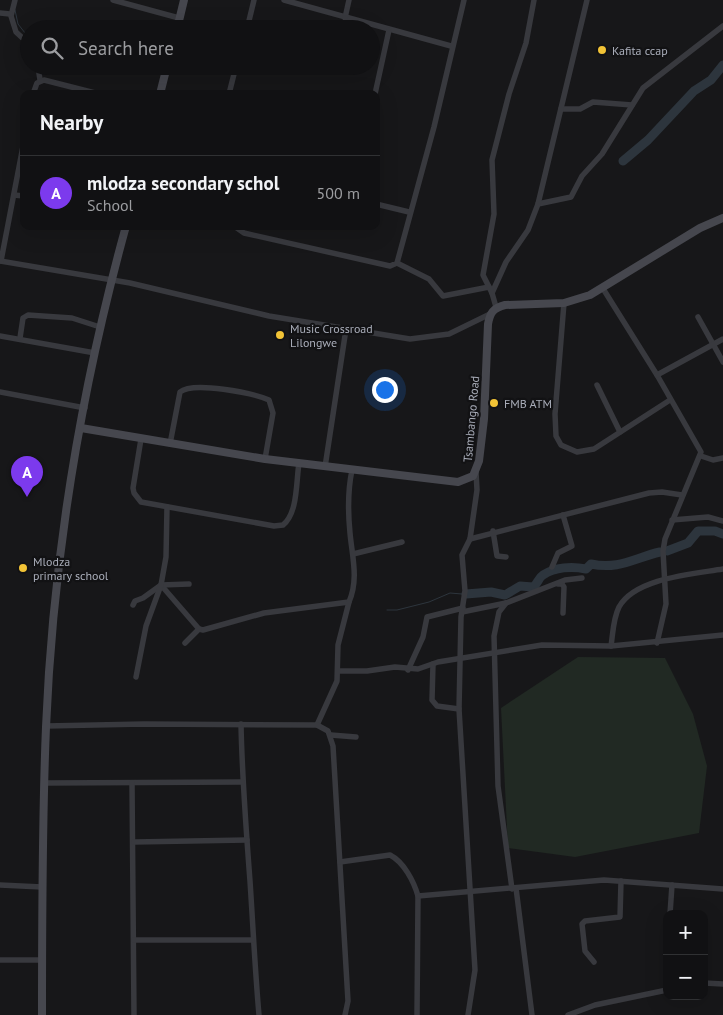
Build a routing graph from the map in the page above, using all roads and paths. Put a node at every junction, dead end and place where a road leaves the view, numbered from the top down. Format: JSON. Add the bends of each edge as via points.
{"nodes":[{"id":1,"x":15,"y":0,"type":"edge"},
{"id":2,"x":113,"y":0,"type":"edge"},
{"id":3,"x":184,"y":0,"type":"edge"},
{"id":4,"x":254,"y":0,"type":"edge"},
{"id":5,"x":284,"y":0,"type":"edge"},
{"id":6,"x":349,"y":0,"type":"edge"},
{"id":7,"x":464,"y":0,"type":"edge"},
{"id":8,"x":534,"y":0,"type":"edge"},
{"id":9,"x":587,"y":0,"type":"edge"},
{"id":10,"x":121,"y":1,"type":"edge"},
{"id":11,"x":0,"y":12,"type":"edge"},
{"id":12,"x":10,"y":14,"type":"junction"},
{"id":13,"x":179,"y":18,"type":"joint"},
{"id":14,"x":344,"y":18,"type":"junction"},
{"id":15,"x":249,"y":20,"type":"edge"},
{"id":16,"x":352,"y":20,"type":"edge"},
{"id":17,"x":723,"y":26,"type":"edge"},
{"id":18,"x":380,"y":28,"type":"edge"},
{"id":19,"x":389,"y":30,"type":"junction"},
{"id":20,"x":20,"y":36,"type":"edge"},
{"id":21,"x":452,"y":46,"type":"junction"},
{"id":22,"x":380,"y":71,"type":"edge"},
{"id":23,"x":39,"y":75,"type":"edge"},
{"id":24,"x":165,"y":75,"type":"edge"},
{"id":25,"x":234,"y":75,"type":"edge"},
{"id":26,"x":379,"y":75,"type":"edge"},
{"id":27,"x":40,"y":80,"type":"junction"},
{"id":28,"x":35,"y":90,"type":"edge"},
{"id":29,"x":82,"y":90,"type":"edge"},
{"id":30,"x":161,"y":90,"type":"edge"},
{"id":31,"x":230,"y":90,"type":"edge"},
{"id":32,"x":376,"y":90,"type":"edge"},
{"id":33,"x":632,"y":105,"type":"junction"},
{"id":34,"x":561,"y":109,"type":"junction"},
{"id":35,"x":20,"y":163,"type":"edge"},
{"id":36,"x":14,"y":195,"type":"junction"},
{"id":37,"x":20,"y":196,"type":"edge"},
{"id":38,"x":538,"y":204,"type":"junction"},
{"id":39,"x":380,"y":205,"type":"edge"},
{"id":40,"x":409,"y":212,"type":"junction"},
{"id":41,"x":723,"y":218,"type":"edge"},
{"id":42,"x":125,"y":230,"type":"edge"},
{"id":43,"x":240,"y":230,"type":"edge"},
{"id":44,"x":1,"y":261,"type":"edge"},
{"id":45,"x":397,"y":263,"type":"junction"},
{"id":46,"x":111,"y":280,"type":"junction"},
{"id":47,"x":602,"y":288,"type":"junction"},
{"id":48,"x":490,"y":290,"type":"junction"},
{"id":49,"x":564,"y":303,"type":"junction"},
{"id":50,"x":496,"y":308,"type":"junction"},
{"id":51,"x":490,"y":314,"type":"junction"},
{"id":52,"x":698,"y":317,"type":"dead end"},
{"id":53,"x":100,"y":327,"type":"junction"},
{"id":54,"x":346,"y":329,"type":"junction"},
{"id":55,"x":0,"y":336,"type":"edge"},
{"id":56,"x":20,"y":338,"type":"junction"},
{"id":57,"x":723,"y":339,"type":"edge"},
{"id":58,"x":713,"y":344,"type":"junction"},
{"id":59,"x":95,"y":353,"type":"junction"},
{"id":60,"x":723,"y":362,"type":"edge"},
{"id":61,"x":657,"y":375,"type":"junction"},
{"id":62,"x":597,"y":385,"type":"dead end"},
{"id":63,"x":0,"y":392,"type":"edge"},
{"id":64,"x":670,"y":400,"type":"junction"},
{"id":65,"x":85,"y":408,"type":"junction"},
{"id":66,"x":81,"y":428,"type":"junction"},
{"id":67,"x":620,"y":432,"type":"junction"},
{"id":68,"x":141,"y":439,"type":"junction"},
{"id":69,"x":170,"y":444,"type":"junction"},
{"id":70,"x":701,"y":456,"type":"junction"},
{"id":71,"x":723,"y":458,"type":"edge"},
{"id":72,"x":265,"y":459,"type":"junction"},
{"id":73,"x":299,"y":463,"type":"junction"},
{"id":74,"x":325,"y":467,"type":"junction"},
{"id":75,"x":352,"y":470,"type":"junction"},
{"id":76,"x":476,"y":472,"type":"junction"},
{"id":77,"x":682,"y":495,"type":"junction"},
{"id":78,"x":168,"y":508,"type":"junction"},
{"id":79,"x":563,"y":515,"type":"junction"},
{"id":80,"x":672,"y":520,"type":"junction"},
{"id":81,"x":723,"y":520,"type":"edge"},
{"id":82,"x":493,"y":531,"type":"junction"},
{"id":83,"x":470,"y":539,"type":"junction"},
{"id":84,"x":402,"y":542,"type":"dead end"},
{"id":85,"x":354,"y":554,"type":"junction"},
{"id":86,"x":506,"y":557,"type":"dead end"},
{"id":87,"x":552,"y":567,"type":"dead end"},
{"id":88,"x":723,"y":570,"type":"edge"},
{"id":89,"x":582,"y":578,"type":"dead end"},
{"id":90,"x":666,"y":579,"type":"junction"},
{"id":91,"x":188,"y":584,"type":"dead end"},
{"id":92,"x":558,"y":584,"type":"junction"},
{"id":93,"x":161,"y":585,"type":"junction"},
{"id":94,"x":349,"y":602,"type":"junction"},
{"id":95,"x":506,"y":603,"type":"junction"},
{"id":96,"x":133,"y":605,"type":"dead end"},
{"id":97,"x":462,"y":610,"type":"junction"},
{"id":98,"x":563,"y":613,"type":"dead end"},
{"id":99,"x":199,"y":629,"type":"junction"},
{"id":100,"x":722,"y":635,"type":"edge"},
{"id":101,"x":723,"y":642,"type":"edge"},
{"id":102,"x":185,"y":643,"type":"dead end"},
{"id":103,"x":657,"y":643,"type":"junction"},
{"id":104,"x":611,"y":646,"type":"junction"},
{"id":105,"x":494,"y":652,"type":"junction"},
{"id":106,"x":460,"y":660,"type":"junction"},
{"id":107,"x":433,"y":664,"type":"junction"},
{"id":108,"x":408,"y":670,"type":"junction"},
{"id":109,"x":338,"y":671,"type":"junction"},
{"id":110,"x":136,"y":677,"type":"dead end"},
{"id":111,"x":458,"y":709,"type":"junction"},
{"id":112,"x":241,"y":724,"type":"junction"},
{"id":113,"x":46,"y":726,"type":"junction"},
{"id":114,"x":317,"y":726,"type":"junction"},
{"id":115,"x":331,"y":735,"type":"junction"},
{"id":116,"x":356,"y":737,"type":"dead end"},
{"id":117,"x":242,"y":782,"type":"junction"},
{"id":118,"x":45,"y":783,"type":"junction"},
{"id":119,"x":132,"y":783,"type":"junction"},
{"id":120,"x":247,"y":840,"type":"junction"},
{"id":121,"x":134,"y":842,"type":"junction"},
{"id":122,"x":340,"y":862,"type":"junction"},
{"id":123,"x":621,"y":881,"type":"junction"},
{"id":124,"x":672,"y":884,"type":"junction"},
{"id":125,"x":0,"y":885,"type":"edge"},
{"id":126,"x":42,"y":887,"type":"junction"},
{"id":127,"x":514,"y":888,"type":"junction"},
{"id":128,"x":723,"y":889,"type":"edge"},
{"id":129,"x":471,"y":892,"type":"junction"},
{"id":130,"x":418,"y":896,"type":"junction"},
{"id":131,"x":670,"y":910,"type":"edge"},
{"id":132,"x":134,"y":940,"type":"junction"},
{"id":133,"x":252,"y":940,"type":"junction"},
{"id":134,"x":0,"y":960,"type":"edge"},
{"id":135,"x":42,"y":960,"type":"junction"},
{"id":136,"x":594,"y":962,"type":"dead end"},
{"id":137,"x":708,"y":984,"type":"edge"},
{"id":138,"x":723,"y":984,"type":"edge"},
{"id":139,"x":663,"y":991,"type":"edge"},
{"id":140,"x":42,"y":1015,"type":"edge"},
{"id":141,"x":134,"y":1015,"type":"edge"},
{"id":142,"x":259,"y":1015,"type":"edge"},
{"id":143,"x":345,"y":1015,"type":"edge"},
{"id":144,"x":417,"y":1015,"type":"edge"},
{"id":145,"x":468,"y":1015,"type":"edge"},
{"id":146,"x":532,"y":1015,"type":"edge"},
{"id":147,"x":568,"y":1015,"type":"edge"}],
"edges":[{"from":1,"to":12,"type":"street"},
{"from":2,"to":10,"type":"street"},
{"from":3,"to":13,"type":"street"},
{"from":4,"to":15,"type":"street"},
{"from":5,"to":14,"type":"street"},
{"from":6,"to":14,"type":"street"},
{"from":7,"to":21,"type":"street"},
{"from":8,"to":48,"type":"street","via":[[526,43],[492,160],[494,214],[483,275]]},
{"from":9,"to":34,"type":"street"},
{"from":10,"to":13,"type":"street"},
{"from":11,"to":12,"type":"street"},
{"from":12,"to":20,"type":"street"},
{"from":14,"to":16,"type":"street"},
{"from":17,"to":33,"type":"street","via":[[644,88]]},
{"from":18,"to":19,"type":"street"},
{"from":19,"to":21,"type":"street"},
{"from":19,"to":22,"type":"street"},
{"from":21,"to":40,"type":"street","via":[[434,127]]},
{"from":23,"to":27,"type":"street"},
{"from":24,"to":30,"type":"street"},
{"from":25,"to":31,"type":"street"},
{"from":26,"to":32,"type":"street"},
{"from":27,"to":28,"type":"street"},
{"from":27,"to":29,"type":"street"},
{"from":33,"to":34,"type":"street","via":[[593,102],[580,109]]},
{"from":33,"to":38,"type":"street","via":[[573,194]]},
{"from":34,"to":38,"type":"street"},
{"from":35,"to":36,"type":"street"},
{"from":36,"to":37,"type":"street"},
{"from":36,"to":44,"type":"street"},
{"from":38,"to":48,"type":"street","via":[[528,230]]},
{"from":39,"to":40,"type":"street"},
{"from":40,"to":45,"type":"street"},
{"from":41,"to":47,"type":"street","via":[[700,228]]},
{"from":42,"to":46,"type":"street"},
{"from":43,"to":45,"type":"street","via":[[390,266]]},
{"from":44,"to":46,"type":"street"},
{"from":45,"to":48,"type":"street","via":[[429,279],[443,296]]},
{"from":46,"to":53,"type":"street"},
{"from":46,"to":54,"type":"street","via":[[269,316]]},
{"from":47,"to":49,"type":"street"},
{"from":47,"to":61,"type":"street"},
{"from":48,"to":50,"type":"street"},
{"from":49,"to":50,"type":"street"},
{"from":49,"to":67,"type":"street","via":[[555,414],[558,441],[572,452],[582,452],[594,449]]},
{"from":50,"to":51,"type":"street"},
{"from":51,"to":54,"type":"street","via":[[462,329],[430,338],[410,339]]},
{"from":51,"to":76,"type":"street","name":"Tsambango Road","via":[[484,419]]},
{"from":52,"to":58,"type":"street"},
{"from":53,"to":56,"type":"street","via":[[79,319],[28,315],[22,318]]},
{"from":53,"to":59,"type":"street"},
{"from":54,"to":74,"type":"street"},
{"from":55,"to":56,"type":"street"},
{"from":56,"to":59,"type":"street"},
{"from":57,"to":58,"type":"street"},
{"from":58,"to":60,"type":"street"},
{"from":58,"to":61,"type":"street"},
{"from":59,"to":65,"type":"street"},
{"from":61,"to":64,"type":"street"},
{"from":62,"to":67,"type":"street"},
{"from":63,"to":65,"type":"street"},
{"from":64,"to":67,"type":"street"},
{"from":64,"to":70,"type":"street","via":[[700,449]]},
{"from":65,"to":66,"type":"street"},
{"from":66,"to":68,"type":"street","name":"Tsambango Road"},
{"from":66,"to":113,"type":"street","via":[[59,562]]},
{"from":68,"to":69,"type":"street","name":"Tsambango Road"},
{"from":68,"to":78,"type":"street","via":[[134,494],[147,505]]},
{"from":69,"to":72,"type":"street","name":"Tsambango Road"},
{"from":69,"to":72,"type":"street","via":[[180,392],[203,387],[268,400],[273,413]]},
{"from":70,"to":71,"type":"street","via":[[713,460]]},
{"from":70,"to":77,"type":"street"},
{"from":72,"to":73,"type":"street","name":"Tsambango Road"},
{"from":73,"to":74,"type":"street","name":"Tsambango Road"},
{"from":73,"to":78,"type":"street","via":[[292,510],[283,525]]},
{"from":74,"to":75,"type":"street","name":"Tsambango Road"},
{"from":75,"to":76,"type":"street","name":"Tsambango Road","via":[[458,482],[470,479]]},
{"from":75,"to":85,"type":"street","via":[[349,524]]},
{"from":76,"to":83,"type":"street","via":[[477,490]]},
{"from":77,"to":79,"type":"street","via":[[650,493]]},
{"from":77,"to":80,"type":"street"},
{"from":78,"to":93,"type":"street","via":[[167,549]]},
{"from":79,"to":82,"type":"street"},
{"from":79,"to":87,"type":"street","via":[[572,546],[558,554]]},
{"from":80,"to":81,"type":"street","via":[[708,517]]},
{"from":80,"to":90,"type":"street","via":[[662,551]]},
{"from":82,"to":83,"type":"street"},
{"from":82,"to":86,"type":"street","via":[[496,556]]},
{"from":83,"to":97,"type":"street","via":[[462,555],[465,591]]},
{"from":84,"to":85,"type":"street"},
{"from":85,"to":94,"type":"street","via":[[354,588]]},
{"from":88,"to":90,"type":"street"},
{"from":89,"to":92,"type":"street"},
{"from":90,"to":103,"type":"street","via":[[666,604]]},
{"from":90,"to":104,"type":"street","via":[[624,600],[615,620]]},
{"from":91,"to":93,"type":"street"},
{"from":92,"to":95,"type":"street"},
{"from":92,"to":98,"type":"street","via":[[564,587]]},
{"from":93,"to":96,"type":"street"},
{"from":93,"to":99,"type":"street"},
{"from":93,"to":110,"type":"street","via":[[147,620]]},
{"from":94,"to":99,"type":"street","via":[[264,613],[207,630]]},
{"from":94,"to":109,"type":"street","via":[[338,645]]},
{"from":95,"to":97,"type":"street"},
{"from":95,"to":105,"type":"street","via":[[498,615]]},
{"from":97,"to":106,"type":"street"},
{"from":97,"to":108,"type":"street","via":[[427,617],[423,637]]},
{"from":99,"to":102,"type":"street"},
{"from":100,"to":101,"type":"street"},
{"from":100,"to":103,"type":"street"},
{"from":103,"to":104,"type":"street"},
{"from":104,"to":105,"type":"street","via":[[542,645]]},
{"from":105,"to":106,"type":"street"},
{"from":105,"to":127,"type":"street","via":[[498,786]]},
{"from":106,"to":107,"type":"street"},
{"from":106,"to":111,"type":"street"},
{"from":107,"to":108,"type":"street"},
{"from":107,"to":111,"type":"street","via":[[432,700],[438,706]]},
{"from":108,"to":109,"type":"street","via":[[395,667]]},
{"from":109,"to":114,"type":"street","via":[[337,681]]},
{"from":111,"to":129,"type":"street"},
{"from":112,"to":113,"type":"street"},
{"from":112,"to":114,"type":"street"},
{"from":112,"to":117,"type":"street"},
{"from":113,"to":118,"type":"street"},
{"from":114,"to":115,"type":"street"},
{"from":115,"to":116,"type":"street"},
{"from":115,"to":122,"type":"street"},
{"from":117,"to":119,"type":"street"},
{"from":117,"to":120,"type":"street"},
{"from":118,"to":119,"type":"street"},
{"from":118,"to":126,"type":"street"},
{"from":119,"to":121,"type":"street"},
{"from":120,"to":121,"type":"street"},
{"from":120,"to":133,"type":"street"},
{"from":121,"to":132,"type":"street"},
{"from":122,"to":130,"type":"street","via":[[386,855],[394,857]]},
{"from":122,"to":143,"type":"street","via":[[348,1002]]},
{"from":123,"to":124,"type":"street"},
{"from":123,"to":127,"type":"street"},
{"from":123,"to":136,"type":"street","via":[[620,917],[582,924],[586,954]]},
{"from":124,"to":128,"type":"street"},
{"from":124,"to":131,"type":"street"},
{"from":125,"to":126,"type":"street"},
{"from":126,"to":135,"type":"street"},
{"from":127,"to":129,"type":"street"},
{"from":127,"to":146,"type":"street"},
{"from":129,"to":130,"type":"street"},
{"from":129,"to":145,"type":"street","via":[[475,970]]},
{"from":130,"to":144,"type":"street"},
{"from":132,"to":133,"type":"street"},
{"from":132,"to":141,"type":"street"},
{"from":133,"to":142,"type":"street"},
{"from":134,"to":135,"type":"street"},
{"from":135,"to":140,"type":"street"},
{"from":137,"to":138,"type":"street"},
{"from":139,"to":147,"type":"street","via":[[595,1005]]}]}
